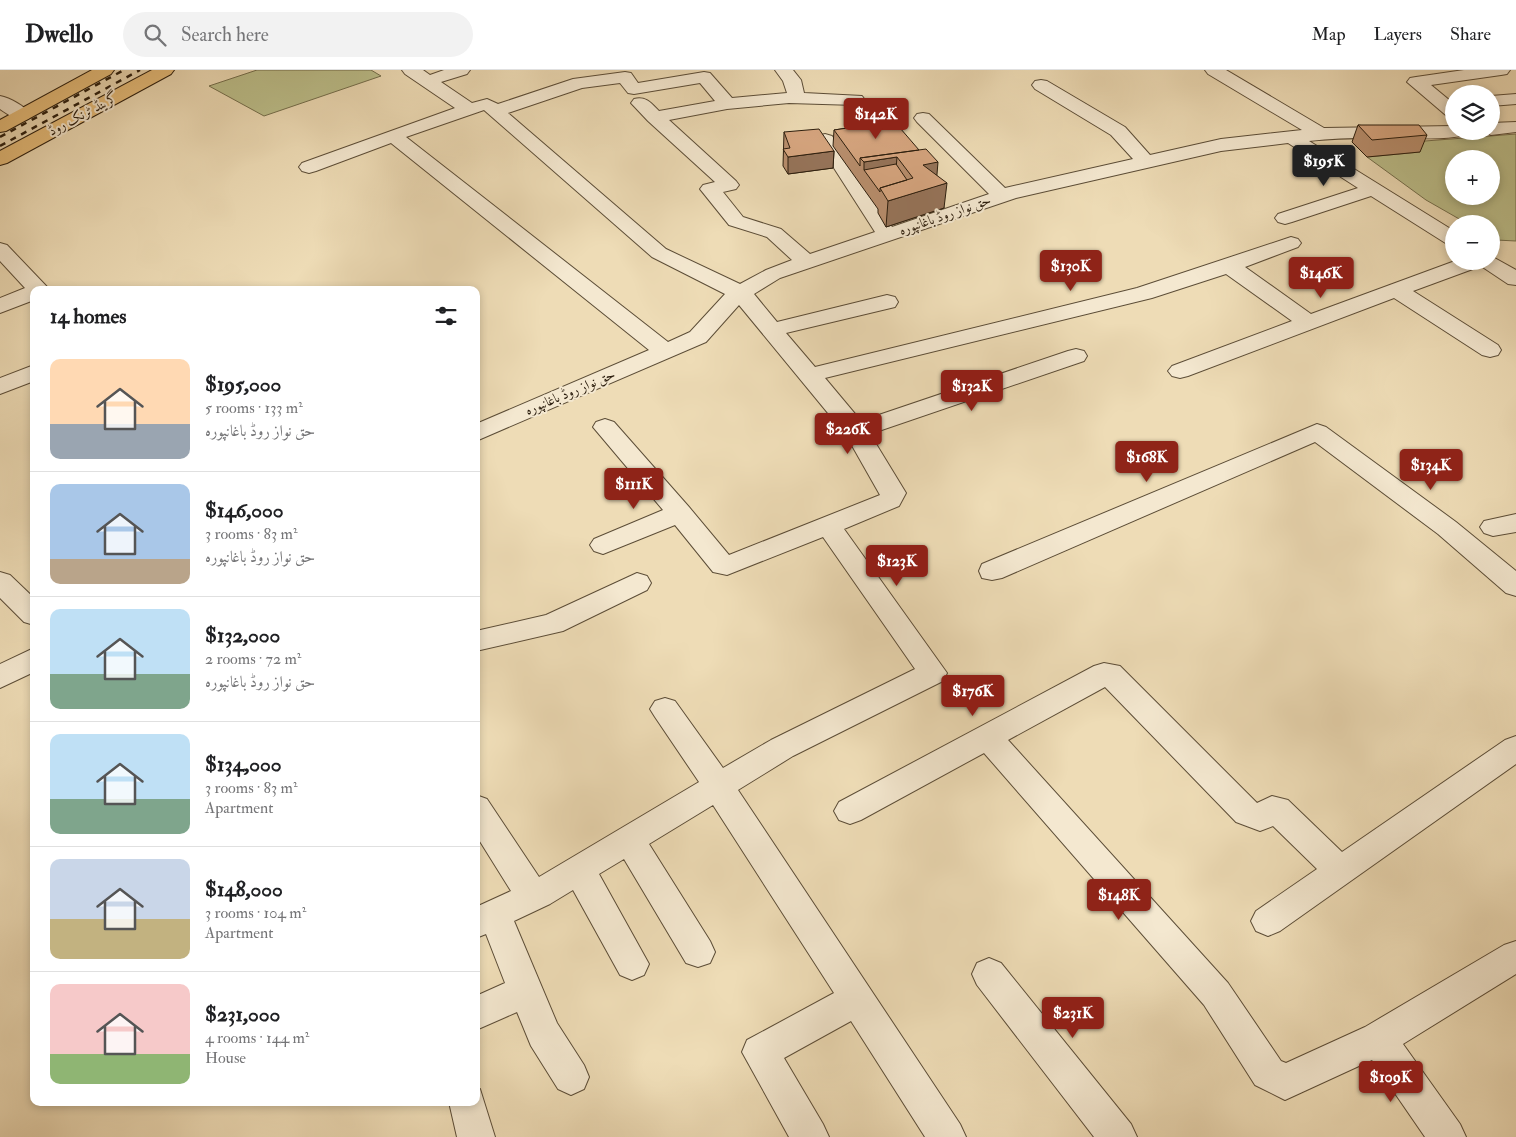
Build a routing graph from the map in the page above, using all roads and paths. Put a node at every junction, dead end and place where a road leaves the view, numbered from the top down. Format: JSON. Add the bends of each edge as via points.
{"nodes":[{"id":1,"x":105,"y":70,"type":"edge"},
{"id":2,"x":165,"y":70,"type":"edge"},
{"id":3,"x":411,"y":70,"type":"edge"},
{"id":4,"x":461,"y":70,"type":"edge"},
{"id":5,"x":628,"y":70,"type":"edge"},
{"id":6,"x":784,"y":70,"type":"edge"},
{"id":7,"x":1214,"y":70,"type":"edge"},
{"id":8,"x":1501,"y":70,"type":"edge"},
{"id":9,"x":606,"y":74,"type":"edge"},
{"id":10,"x":428,"y":82,"type":"junction"},
{"id":11,"x":1041,"y":85,"type":"dead end"},
{"id":12,"x":797,"y":99,"type":"junction"},
{"id":13,"x":1516,"y":99,"type":"edge"},
{"id":14,"x":856,"y":100,"type":"dead end"},
{"id":15,"x":1500,"y":100,"type":"edge"},
{"id":16,"x":0,"y":102,"type":"edge"},
{"id":17,"x":640,"y":103,"type":"dead end"},
{"id":18,"x":1445,"y":103,"type":"edge"},
{"id":19,"x":727,"y":104,"type":"junction"},
{"id":20,"x":469,"y":109,"type":"junction"},
{"id":21,"x":495,"y":111,"type":"junction"},
{"id":22,"x":22,"y":115,"type":"junction"},
{"id":23,"x":654,"y":117,"type":"junction"},
{"id":24,"x":923,"y":118,"type":"dead end"},
{"id":25,"x":0,"y":127,"type":"edge"},
{"id":26,"x":1516,"y":127,"type":"edge"},
{"id":27,"x":1500,"y":128,"type":"edge"},
{"id":28,"x":1445,"y":131,"type":"edge"},
{"id":29,"x":1321,"y":134,"type":"junction"},
{"id":30,"x":393,"y":136,"type":"junction"},
{"id":31,"x":1291,"y":137,"type":"junction"},
{"id":32,"x":825,"y":140,"type":"edge"},
{"id":33,"x":0,"y":159,"type":"edge"},
{"id":34,"x":1146,"y":162,"type":"junction"},
{"id":35,"x":309,"y":167,"type":"dead end"},
{"id":36,"x":1373,"y":189,"type":"junction"},
{"id":37,"x":1002,"y":196,"type":"junction"},
{"id":38,"x":1285,"y":218,"type":"dead end"},
{"id":39,"x":1445,"y":234,"type":"edge"},
{"id":40,"x":887,"y":235,"type":"junction"},
{"id":41,"x":1291,"y":243,"type":"dead end"},
{"id":42,"x":0,"y":249,"type":"edge"},
{"id":43,"x":806,"y":262,"type":"junction"},
{"id":44,"x":1229,"y":266,"type":"junction"},
{"id":45,"x":1500,"y":269,"type":"edge"},
{"id":46,"x":1450,"y":270,"type":"edge"},
{"id":47,"x":1516,"y":279,"type":"edge"},
{"id":48,"x":35,"y":286,"type":"edge"},
{"id":49,"x":1396,"y":290,"type":"junction"},
{"id":50,"x":741,"y":293,"type":"junction"},
{"id":51,"x":30,"y":294,"type":"edge"},
{"id":52,"x":887,"y":302,"type":"dead end"},
{"id":53,"x":0,"y":306,"type":"edge"},
{"id":54,"x":1309,"y":323,"type":"junction"},
{"id":55,"x":771,"y":330,"type":"junction"},
{"id":56,"x":1490,"y":350,"type":"dead end"},
{"id":57,"x":665,"y":351,"type":"junction"},
{"id":58,"x":1076,"y":356,"type":"dead end"},
{"id":59,"x":1180,"y":371,"type":"dead end"},
{"id":60,"x":30,"y":374,"type":"edge"},
{"id":61,"x":810,"y":375,"type":"junction"},
{"id":62,"x":0,"y":387,"type":"edge"},
{"id":63,"x":605,"y":427,"type":"dead end"},
{"id":64,"x":480,"y":430,"type":"edge"},
{"id":65,"x":856,"y":431,"type":"junction"},
{"id":66,"x":680,"y":513,"type":"junction"},
{"id":67,"x":827,"y":524,"type":"junction"},
{"id":68,"x":603,"y":545,"type":"dead end"},
{"id":69,"x":992,"y":571,"type":"dead end"},
{"id":70,"x":0,"y":582,"type":"edge"},
{"id":71,"x":637,"y":583,"type":"dead end"},
{"id":72,"x":1516,"y":586,"type":"edge"},
{"id":73,"x":30,"y":611,"type":"edge"},
{"id":74,"x":480,"y":640,"type":"edge"},
{"id":75,"x":30,"y":661,"type":"edge"},
{"id":76,"x":0,"y":676,"type":"edge"},
{"id":77,"x":665,"y":709,"type":"dead end"},
{"id":78,"x":987,"y":736,"type":"junction"},
{"id":79,"x":1516,"y":748,"type":"edge"},
{"id":80,"x":718,"y":786,"type":"junction"},
{"id":81,"x":850,"y":811,"type":"dead end"},
{"id":82,"x":480,"y":814,"type":"edge"},
{"id":83,"x":630,"y":839,"type":"junction"},
{"id":84,"x":579,"y":869,"type":"junction"},
{"id":85,"x":1340,"y":871,"type":"junction"},
{"id":86,"x":533,"y":896,"type":"junction"},
{"id":87,"x":485,"y":919,"type":"edge"},
{"id":88,"x":1268,"y":921,"type":"dead end"},
{"id":89,"x":698,"y":952,"type":"dead end"},
{"id":90,"x":1516,"y":956,"type":"edge"},
{"id":91,"x":632,"y":964,"type":"dead end"},
{"id":92,"x":989,"y":974,"type":"dead end"},
{"id":93,"x":526,"y":990,"type":"junction"},
{"id":94,"x":857,"y":999,"type":"junction"},
{"id":95,"x":480,"y":1012,"type":"edge"},
{"id":96,"x":1378,"y":1039,"type":"junction"},
{"id":97,"x":571,"y":1077,"type":"dead end"},
{"id":98,"x":468,"y":1106,"type":"edge"},
{"id":99,"x":476,"y":1137,"type":"edge"},
{"id":100,"x":810,"y":1137,"type":"edge"},
{"id":101,"x":947,"y":1137,"type":"edge"},
{"id":102,"x":1118,"y":1137,"type":"edge"},
{"id":103,"x":1447,"y":1137,"type":"edge"}],
"edges":[{"from":1,"to":22,"type":"main road","name":"گرینڈ ٹرنک روڈ"},
{"from":2,"to":33,"type":"main road","name":"گرینڈ ٹرنک روڈ"},
{"from":3,"to":10,"type":"street"},
{"from":4,"to":10,"type":"street"},
{"from":5,"to":9,"type":"street"},
{"from":6,"to":12,"type":"street","via":[[792,80]]},
{"from":7,"to":29,"type":"street"},
{"from":8,"to":18,"type":"street","via":[[1416,82]]},
{"from":9,"to":19,"type":"street","via":[[626,77],[634,89],[704,77]]},
{"from":9,"to":21,"type":"street"},
{"from":10,"to":20,"type":"street"},
{"from":11,"to":34,"type":"street","via":[[1118,131]]},
{"from":12,"to":14,"type":"street"},
{"from":12,"to":19,"type":"street"},
{"from":13,"to":15,"type":"street"},
{"from":16,"to":22,"type":"street"},
{"from":17,"to":23,"type":"street"},
{"from":19,"to":23,"type":"street"},
{"from":20,"to":21,"type":"street","via":[[487,104]]},
{"from":20,"to":30,"type":"street"},
{"from":21,"to":50,"type":"street","via":[[659,252]]},
{"from":22,"to":25,"type":"main road","name":"گرینڈ ٹرنک روڈ"},
{"from":23,"to":43,"type":"street","via":[[729,185],[710,188],[736,221],[774,233]]},
{"from":24,"to":37,"type":"street"},
{"from":26,"to":27,"type":"street"},
{"from":28,"to":29,"type":"street","name":"حق نواز روڈ باغانپورہ"},
{"from":29,"to":31,"type":"street","name":"حق نواز روڈ باغانپورہ"},
{"from":30,"to":35,"type":"street"},
{"from":30,"to":57,"type":"street"},
{"from":31,"to":34,"type":"street","name":"حق نواز روڈ باغانپورہ","via":[[1221,146]]},
{"from":31,"to":36,"type":"street"},
{"from":32,"to":40,"type":"street"},
{"from":34,"to":37,"type":"street","name":"حق نواز روڈ باغانپورہ"},
{"from":36,"to":38,"type":"street"},
{"from":36,"to":39,"type":"street"},
{"from":37,"to":40,"type":"street","name":"حق نواز روڈ باغانپورہ"},
{"from":40,"to":43,"type":"street","name":"حق نواز روڈ باغانپورہ"},
{"from":41,"to":44,"type":"street"},
{"from":42,"to":48,"type":"street"},
{"from":43,"to":50,"type":"street","name":"حق نواز روڈ باغانپورہ","via":[[773,274]]},
{"from":44,"to":54,"type":"street"},
{"from":44,"to":61,"type":"street","via":[[1144,293]]},
{"from":45,"to":47,"type":"street"},
{"from":46,"to":49,"type":"street"},
{"from":49,"to":54,"type":"street"},
{"from":49,"to":56,"type":"street"},
{"from":50,"to":55,"type":"street"},
{"from":50,"to":57,"type":"street","name":"حق نواز روڈ باغانپورہ","via":[[698,337]]},
{"from":51,"to":53,"type":"street"},
{"from":52,"to":55,"type":"street"},
{"from":54,"to":59,"type":"street"},
{"from":55,"to":61,"type":"street"},
{"from":57,"to":64,"type":"street","name":"حق نواز روڈ باغانپورہ"},
{"from":58,"to":65,"type":"street"},
{"from":60,"to":62,"type":"street"},
{"from":61,"to":65,"type":"street"},
{"from":63,"to":66,"type":"street"},
{"from":65,"to":67,"type":"street","via":[[893,497]]},
{"from":66,"to":67,"type":"street","via":[[722,565],[727,566]]},
{"from":66,"to":68,"type":"street"},
{"from":67,"to":80,"type":"street","via":[[933,674],[782,748]]},
{"from":69,"to":72,"type":"street","via":[[1317,432],[1447,528]]},
{"from":70,"to":73,"type":"street"},
{"from":71,"to":74,"type":"street","via":[[553,624]]},
{"from":75,"to":76,"type":"street"},
{"from":77,"to":80,"type":"street"},
{"from":78,"to":81,"type":"street"},
{"from":78,"to":85,"type":"street","via":[[1104,674],[1110,674],[1247,813],[1260,818],[1277,809]]},
{"from":78,"to":96,"type":"street","via":[[1216,994],[1268,1073],[1284,1082]]},
{"from":79,"to":85,"type":"street"},
{"from":80,"to":83,"type":"street"},
{"from":80,"to":94,"type":"street"},
{"from":82,"to":86,"type":"street"},
{"from":83,"to":84,"type":"street"},
{"from":83,"to":89,"type":"street"},
{"from":84,"to":86,"type":"street"},
{"from":84,"to":91,"type":"street"},
{"from":85,"to":88,"type":"street"},
{"from":86,"to":87,"type":"street"},
{"from":87,"to":93,"type":"street"},
{"from":90,"to":96,"type":"street"},
{"from":92,"to":102,"type":"street"},
{"from":93,"to":95,"type":"street"},
{"from":93,"to":97,"type":"street","via":[[544,1034]]},
{"from":94,"to":100,"type":"street","via":[[760,1052]]},
{"from":94,"to":101,"type":"street"},
{"from":96,"to":103,"type":"street"},
{"from":98,"to":99,"type":"street"}]}
